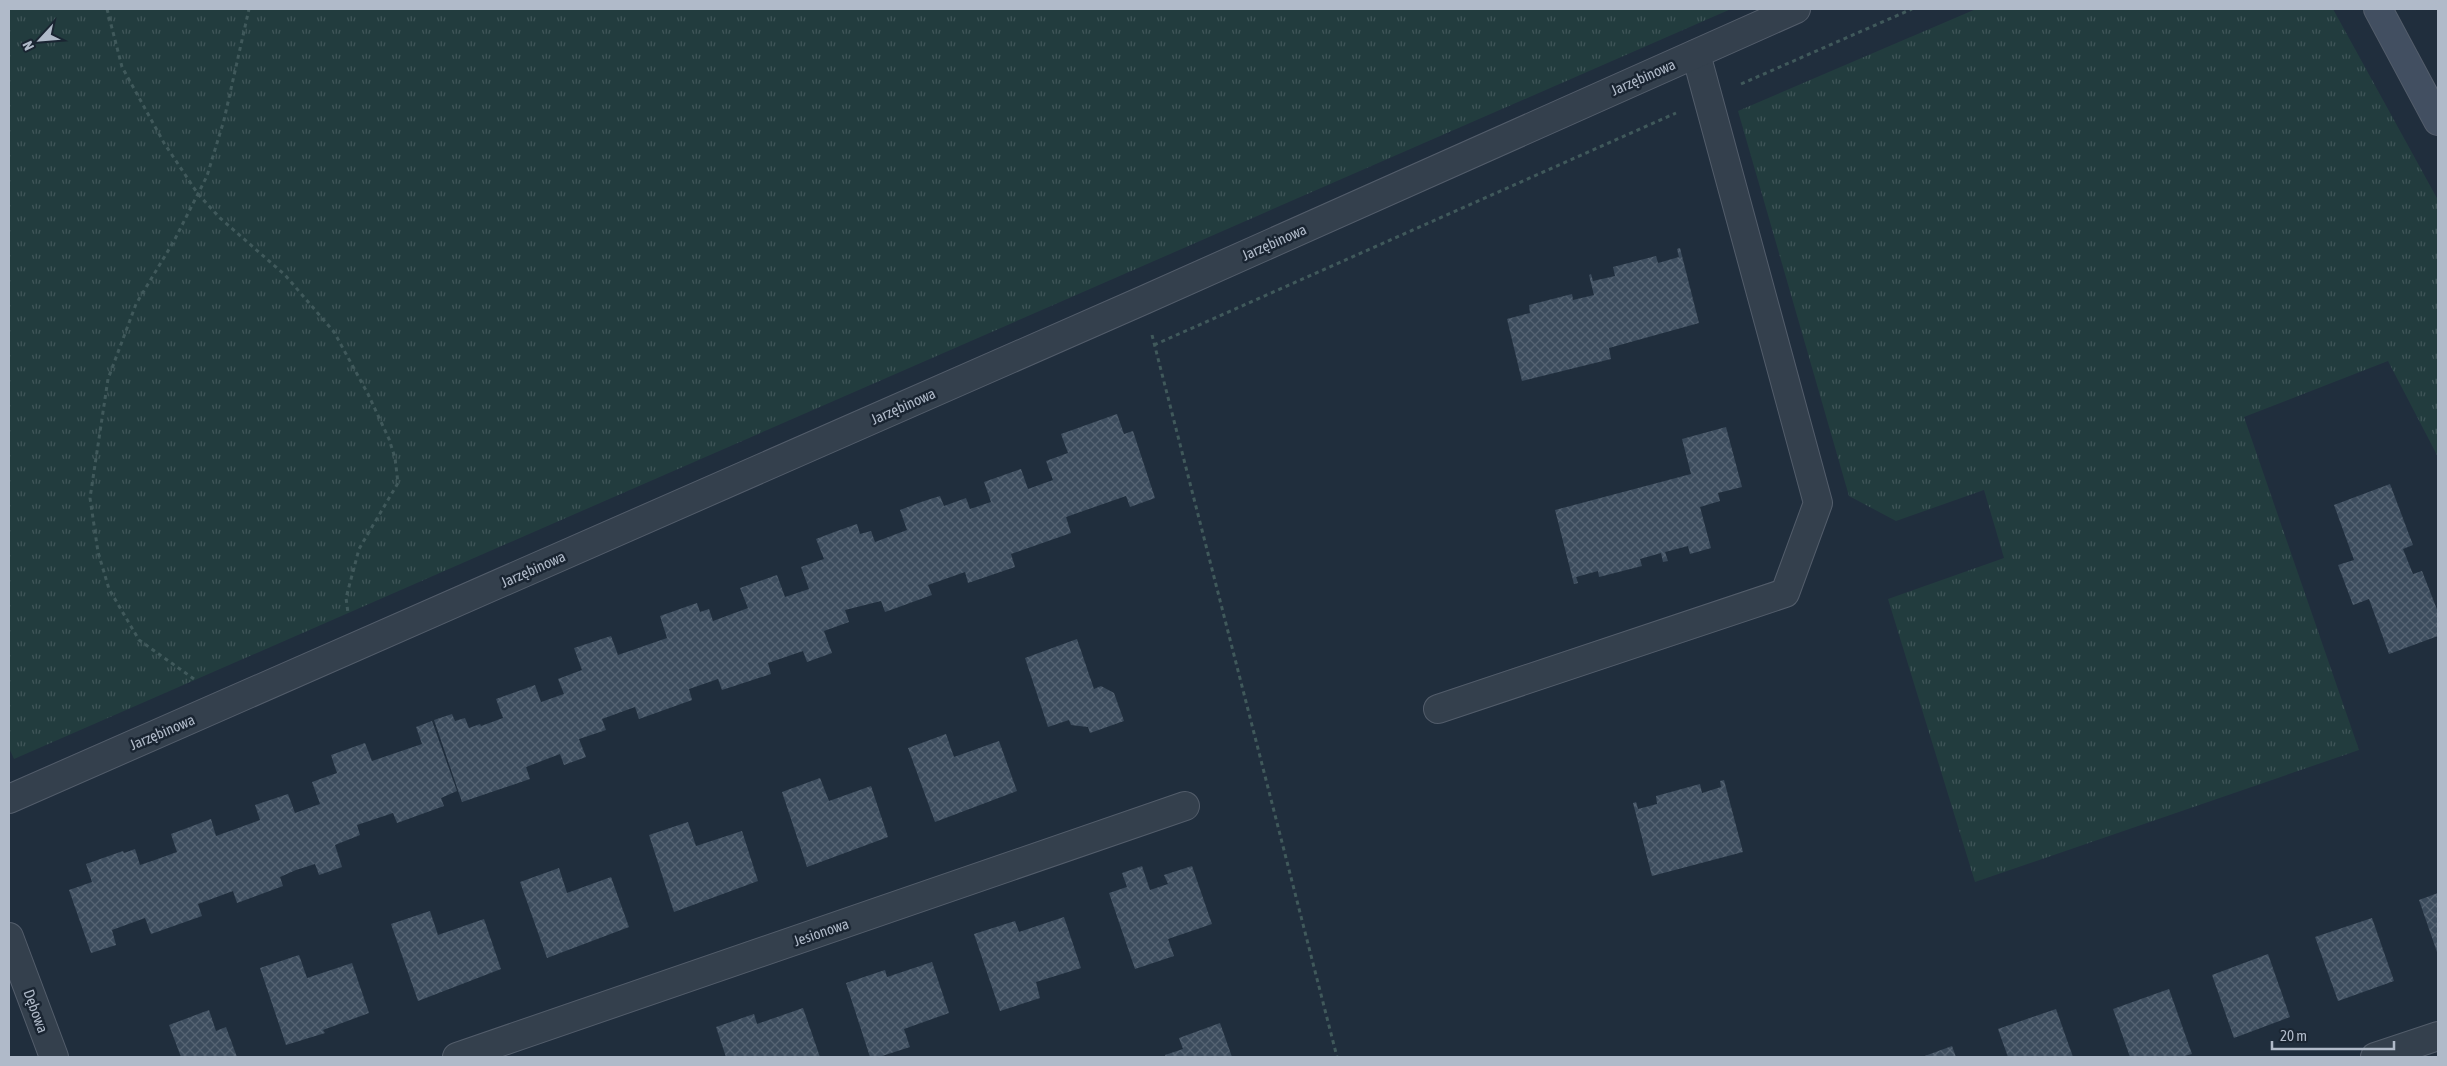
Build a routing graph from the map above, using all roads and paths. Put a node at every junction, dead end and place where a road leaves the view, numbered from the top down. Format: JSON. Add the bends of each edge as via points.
{"nodes":[{"id":1,"x":107,"y":9,"type":"edge"},
{"id":2,"x":249,"y":9,"type":"edge"},
{"id":3,"x":1796,"y":9,"type":"edge"},
{"id":4,"x":1912,"y":9,"type":"edge"},
{"id":5,"x":2378,"y":9,"type":"edge"},
{"id":6,"x":1696,"y":54,"type":"junction"},
{"id":7,"x":1708,"y":98,"type":"junction"},
{"id":8,"x":2438,"y":121,"type":"edge"},
{"id":9,"x":198,"y":194,"type":"junction"},
{"id":10,"x":1144,"y":300,"type":"junction"},
{"id":11,"x":1154,"y":344,"type":"junction"},
{"id":12,"x":354,"y":648,"type":"junction"},
{"id":13,"x":228,"y":704,"type":"junction"},
{"id":14,"x":1438,"y":709,"type":"dead end"},
{"id":15,"x":9,"y":798,"type":"edge"},
{"id":16,"x":1185,"y":806,"type":"dead end"},
{"id":17,"x":9,"y":937,"type":"edge"},
{"id":18,"x":2438,"y":1036,"type":"edge"},
{"id":19,"x":2390,"y":1055,"type":"edge"},
{"id":20,"x":54,"y":1057,"type":"edge"},
{"id":21,"x":456,"y":1057,"type":"edge"},
{"id":22,"x":1337,"y":1057,"type":"edge"}],
"edges":[{"from":1,"to":9,"type":"path","via":[[122,66],[164,143]]},
{"from":2,"to":9,"type":"path","via":[[224,120],[207,176]]},
{"from":3,"to":6,"type":"street","name":"Jarzębinowa"},
{"from":4,"to":7,"type":"path"},
{"from":5,"to":8,"type":"main road"},
{"from":6,"to":7,"type":"street"},
{"from":6,"to":10,"type":"street","name":"Jarzębinowa"},
{"from":7,"to":11,"type":"path"},
{"from":7,"to":14,"type":"street","via":[[1818,503],[1784,593]]},
{"from":9,"to":12,"type":"path","via":[[226,224],[285,275],[334,332],[368,394],[395,458],[398,483],[359,549],[346,598]]},
{"from":9,"to":13,"type":"path","via":[[136,304],[108,379],[90,498],[98,552],[109,590],[139,640]]},
{"from":10,"to":11,"type":"path"},
{"from":10,"to":12,"type":"street","name":"Jarzębinowa"},
{"from":11,"to":22,"type":"path"},
{"from":12,"to":13,"type":"street","name":"Jarzębinowa"},
{"from":13,"to":15,"type":"street","name":"Jarzębinowa"},
{"from":16,"to":21,"type":"street","name":"Jesionowa"},
{"from":17,"to":20,"type":"street","name":"Dębowa"},
{"from":18,"to":19,"type":"street"}]}
